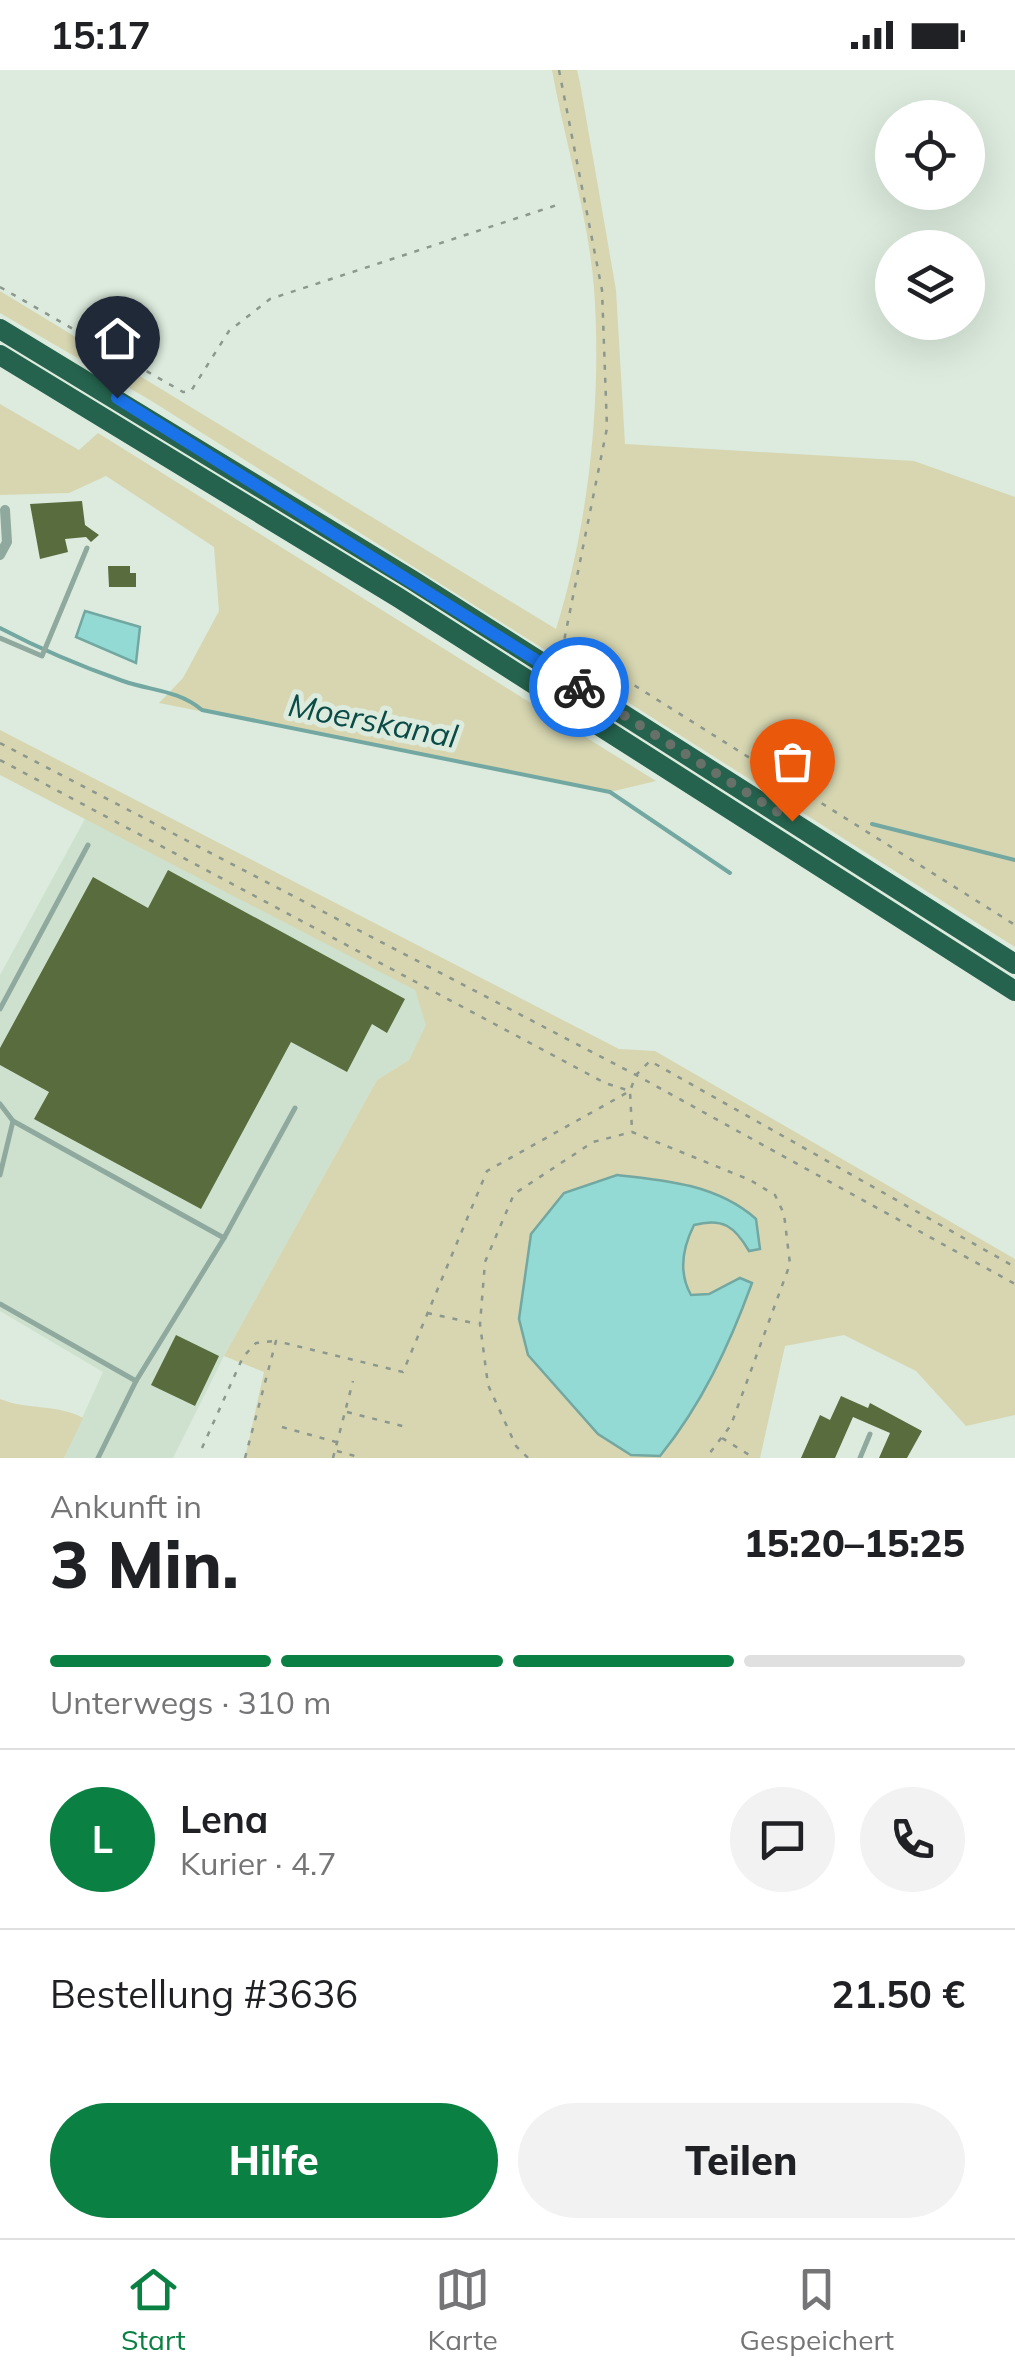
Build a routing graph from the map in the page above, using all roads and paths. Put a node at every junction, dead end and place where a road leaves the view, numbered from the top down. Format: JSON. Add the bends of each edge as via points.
{"nodes":[{"id":1,"x":559,"y":70,"type":"edge"},
{"id":2,"x":560,"y":204,"type":"dead end"},
{"id":3,"x":0,"y":287,"type":"edge"},
{"id":4,"x":0,"y":330,"type":"edge"},
{"id":5,"x":0,"y":355,"type":"edge"},
{"id":6,"x":5,"y":510,"type":"dead end"},
{"id":7,"x":87,"y":548,"type":"dead end"},
{"id":8,"x":0,"y":555,"type":"edge"},
{"id":9,"x":0,"y":638,"type":"edge"},
{"id":10,"x":0,"y":743,"type":"edge"},
{"id":11,"x":0,"y":760,"type":"edge"},
{"id":12,"x":88,"y":845,"type":"dead end"},
{"id":13,"x":1015,"y":925,"type":"edge"},
{"id":14,"x":1015,"y":964,"type":"edge"},
{"id":15,"x":1015,"y":991,"type":"edge"},
{"id":16,"x":0,"y":1009,"type":"edge"},
{"id":17,"x":636,"y":1075,"type":"junction"},
{"id":18,"x":630,"y":1091,"type":"junction"},
{"id":19,"x":0,"y":1104,"type":"edge"},
{"id":20,"x":295,"y":1108,"type":"dead end"},
{"id":21,"x":13,"y":1122,"type":"junction"},
{"id":22,"x":632,"y":1132,"type":"junction"},
{"id":23,"x":0,"y":1175,"type":"edge"},
{"id":24,"x":224,"y":1238,"type":"junction"},
{"id":25,"x":1015,"y":1267,"type":"edge"},
{"id":26,"x":1015,"y":1284,"type":"edge"},
{"id":27,"x":0,"y":1304,"type":"edge"},
{"id":28,"x":427,"y":1314,"type":"junction"},
{"id":29,"x":480,"y":1324,"type":"junction"},
{"id":30,"x":276,"y":1341,"type":"junction"},
{"id":31,"x":136,"y":1381,"type":"junction"},
{"id":32,"x":353,"y":1381,"type":"dead end"},
{"id":33,"x":346,"y":1412,"type":"junction"},
{"id":34,"x":282,"y":1426,"type":"dead end"},
{"id":35,"x":410,"y":1428,"type":"dead end"},
{"id":36,"x":870,"y":1434,"type":"dead end"},
{"id":37,"x":722,"y":1438,"type":"junction"},
{"id":38,"x":338,"y":1442,"type":"junction"},
{"id":39,"x":516,"y":1446,"type":"junction"},
{"id":40,"x":202,"y":1448,"type":"dead end"},
{"id":41,"x":335,"y":1451,"type":"junction"},
{"id":42,"x":98,"y":1458,"type":"edge"},
{"id":43,"x":245,"y":1458,"type":"edge"},
{"id":44,"x":333,"y":1458,"type":"edge"},
{"id":45,"x":362,"y":1458,"type":"edge"},
{"id":46,"x":520,"y":1458,"type":"edge"},
{"id":47,"x":528,"y":1458,"type":"edge"},
{"id":48,"x":706,"y":1458,"type":"edge"},
{"id":49,"x":754,"y":1458,"type":"edge"},
{"id":50,"x":860,"y":1458,"type":"edge"}],
"edges":[{"from":1,"to":13,"type":"path","via":[[602,290],[607,428],[564,640]]},
{"from":2,"to":3,"type":"path","via":[[270,299],[229,331],[191,391],[173,389]]},
{"from":4,"to":14,"type":"highway","via":[[412,580]]},
{"from":5,"to":15,"type":"highway","via":[[399,598]]},
{"from":6,"to":8,"type":"street","via":[[8,542]]},
{"from":7,"to":9,"type":"lane","via":[[42,656]]},
{"from":10,"to":17,"type":"path"},
{"from":11,"to":18,"type":"path"},
{"from":12,"to":16,"type":"lane"},
{"from":17,"to":18,"type":"path"},
{"from":17,"to":25,"type":"path","via":[[650,1062],[662,1066]]},
{"from":17,"to":26,"type":"path"},
{"from":18,"to":22,"type":"path"},
{"from":18,"to":28,"type":"path","via":[[487,1171]]},
{"from":19,"to":21,"type":"lane"},
{"from":20,"to":24,"type":"lane"},
{"from":21,"to":23,"type":"lane"},
{"from":21,"to":24,"type":"lane"},
{"from":22,"to":29,"type":"path","via":[[594,1142],[514,1194],[485,1262]]},
{"from":22,"to":37,"type":"path","via":[[750,1180],[775,1195],[784,1214],[790,1264]]},
{"from":24,"to":31,"type":"lane"},
{"from":27,"to":31,"type":"lane"},
{"from":28,"to":29,"type":"path"},
{"from":28,"to":30,"type":"path","via":[[402,1372]]},
{"from":29,"to":39,"type":"path","via":[[488,1386]]},
{"from":30,"to":40,"type":"path","via":[[256,1343],[243,1357]]},
{"from":30,"to":43,"type":"path"},
{"from":31,"to":42,"type":"lane"},
{"from":32,"to":33,"type":"path"},
{"from":33,"to":35,"type":"path"},
{"from":33,"to":38,"type":"path"},
{"from":34,"to":38,"type":"path"},
{"from":36,"to":50,"type":"lane"},
{"from":37,"to":48,"type":"path"},
{"from":37,"to":49,"type":"path"},
{"from":38,"to":41,"type":"path"},
{"from":39,"to":46,"type":"path"},
{"from":39,"to":47,"type":"path"},
{"from":41,"to":44,"type":"path"},
{"from":41,"to":45,"type":"path"}]}
